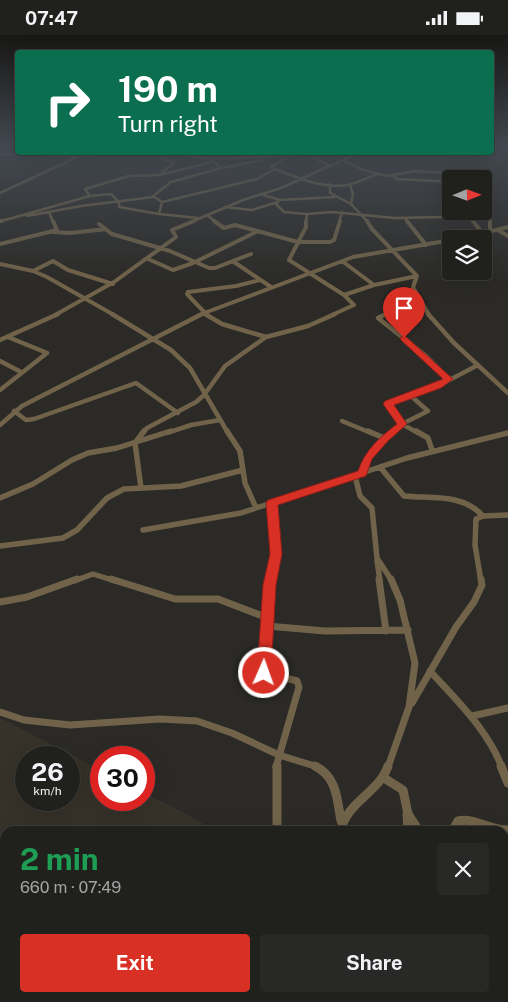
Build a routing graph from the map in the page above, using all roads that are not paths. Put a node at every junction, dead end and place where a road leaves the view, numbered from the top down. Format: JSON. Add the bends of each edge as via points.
{"nodes":[{"id":1,"x":87,"y":192,"type":"edge"},
{"id":2,"x":156,"y":192,"type":"edge"},
{"id":3,"x":202,"y":192,"type":"edge"},
{"id":4,"x":265,"y":192,"type":"edge"},
{"id":5,"x":330,"y":192,"type":"edge"},
{"id":6,"x":352,"y":192,"type":"edge"},
{"id":7,"x":260,"y":194,"type":"junction"},
{"id":8,"x":90,"y":196,"type":"junction"},
{"id":9,"x":153,"y":197,"type":"junction"},
{"id":10,"x":337,"y":197,"type":"junction"},
{"id":11,"x":280,"y":200,"type":"junction"},
{"id":12,"x":118,"y":202,"type":"junction"},
{"id":13,"x":162,"y":202,"type":"junction"},
{"id":14,"x":276,"y":204,"type":"junction"},
{"id":15,"x":351,"y":204,"type":"junction"},
{"id":16,"x":225,"y":207,"type":"junction"},
{"id":17,"x":48,"y":212,"type":"junction"},
{"id":18,"x":342,"y":212,"type":"junction"},
{"id":19,"x":159,"y":214,"type":"junction"},
{"id":20,"x":307,"y":214,"type":"junction"},
{"id":21,"x":362,"y":214,"type":"junction"},
{"id":22,"x":207,"y":215,"type":"junction"},
{"id":23,"x":442,"y":217,"type":"edge"},
{"id":24,"x":198,"y":218,"type":"junction"},
{"id":25,"x":405,"y":218,"type":"junction"},
{"id":26,"x":9,"y":219,"type":"junction"},
{"id":27,"x":472,"y":220,"type":"edge"},
{"id":28,"x":0,"y":221,"type":"edge"},
{"id":29,"x":99,"y":224,"type":"dead end"},
{"id":30,"x":508,"y":227,"type":"edge"},
{"id":31,"x":106,"y":229,"type":"junction"},
{"id":32,"x":480,"y":230,"type":"edge"},
{"id":33,"x":498,"y":230,"type":"junction"},
{"id":34,"x":50,"y":232,"type":"junction"},
{"id":35,"x":256,"y":232,"type":"junction"},
{"id":36,"x":492,"y":232,"type":"edge"},
{"id":37,"x":508,"y":236,"type":"edge"},
{"id":38,"x":298,"y":242,"type":"junction"},
{"id":39,"x":442,"y":242,"type":"edge"},
{"id":40,"x":0,"y":243,"type":"edge"},
{"id":41,"x":426,"y":245,"type":"junction"},
{"id":42,"x":162,"y":248,"type":"junction"},
{"id":43,"x":392,"y":251,"type":"junction"},
{"id":44,"x":251,"y":254,"type":"dead end"},
{"id":45,"x":148,"y":259,"type":"junction"},
{"id":46,"x":342,"y":261,"type":"junction"},
{"id":47,"x":194,"y":262,"type":"junction"},
{"id":48,"x":234,"y":262,"type":"junction"},
{"id":49,"x":0,"y":264,"type":"edge"},
{"id":50,"x":33,"y":271,"type":"junction"},
{"id":51,"x":310,"y":273,"type":"junction"},
{"id":52,"x":417,"y":275,"type":"junction"},
{"id":53,"x":260,"y":280,"type":"junction"},
{"id":54,"x":113,"y":284,"type":"junction"},
{"id":55,"x":374,"y":285,"type":"junction"},
{"id":56,"x":271,"y":287,"type":"junction"},
{"id":57,"x":344,"y":295,"type":"junction"},
{"id":58,"x":86,"y":301,"type":"junction"},
{"id":59,"x":421,"y":305,"type":"junction"},
{"id":60,"x":202,"y":313,"type":"junction"},
{"id":61,"x":8,"y":337,"type":"junction"},
{"id":62,"x":266,"y":337,"type":"junction"},
{"id":63,"x":153,"y":339,"type":"junction"},
{"id":64,"x":0,"y":340,"type":"edge"},
{"id":65,"x":0,"y":361,"type":"edge"},
{"id":66,"x":478,"y":365,"type":"junction"},
{"id":67,"x":21,"y":373,"type":"junction"},
{"id":68,"x":449,"y":379,"type":"junction"},
{"id":69,"x":0,"y":390,"type":"edge"},
{"id":70,"x":508,"y":393,"type":"edge"},
{"id":71,"x":204,"y":395,"type":"junction"},
{"id":72,"x":411,"y":396,"type":"junction"},
{"id":73,"x":14,"y":411,"type":"junction"},
{"id":74,"x":178,"y":413,"type":"junction"},
{"id":75,"x":220,"y":419,"type":"junction"},
{"id":76,"x":342,"y":421,"type":"dead end"},
{"id":77,"x":402,"y":424,"type":"junction"},
{"id":78,"x":0,"y":425,"type":"edge"},
{"id":79,"x":508,"y":433,"type":"edge"},
{"id":80,"x":384,"y":439,"type":"junction"},
{"id":81,"x":135,"y":443,"type":"junction"},
{"id":82,"x":432,"y":450,"type":"junction"},
{"id":83,"x":380,"y":467,"type":"junction"},
{"id":84,"x":243,"y":470,"type":"junction"},
{"id":85,"x":359,"y":474,"type":"junction"},
{"id":86,"x":141,"y":488,"type":"junction"},
{"id":87,"x":0,"y":498,"type":"edge"},
{"id":88,"x":272,"y":503,"type":"junction"},
{"id":89,"x":256,"y":508,"type":"junction"},
{"id":90,"x":508,"y":515,"type":"edge"},
{"id":91,"x":483,"y":516,"type":"junction"},
{"id":92,"x":143,"y":530,"type":"dead end"},
{"id":93,"x":0,"y":546,"type":"edge"},
{"id":94,"x":377,"y":558,"type":"junction"},
{"id":95,"x":0,"y":602,"type":"edge"},
{"id":96,"x":268,"y":618,"type":"junction"},
{"id":97,"x":267,"y":626,"type":"junction"},
{"id":98,"x":408,"y":630,"type":"junction"},
{"id":99,"x":386,"y":631,"type":"junction"},
{"id":100,"x":430,"y":671,"type":"junction"},
{"id":101,"x":409,"y":707,"type":"junction"},
{"id":102,"x":508,"y":708,"type":"edge"},
{"id":103,"x":0,"y":712,"type":"edge"},
{"id":104,"x":472,"y":716,"type":"junction"},
{"id":105,"x":279,"y":755,"type":"junction"},
{"id":106,"x":384,"y":779,"type":"junction"},
{"id":107,"x":508,"y":783,"type":"edge"},
{"id":108,"x":406,"y":812,"type":"junction"},
{"id":109,"x":341,"y":821,"type":"junction"},
{"id":110,"x":277,"y":826,"type":"edge"},
{"id":111,"x":341,"y":826,"type":"edge"},
{"id":112,"x":407,"y":826,"type":"edge"},
{"id":113,"x":416,"y":826,"type":"edge"},
{"id":114,"x":455,"y":826,"type":"edge"},
{"id":115,"x":483,"y":826,"type":"edge"}],
"edges":[{"from":1,"to":8,"type":"street"},
{"from":2,"to":9,"type":"street"},
{"from":3,"to":13,"type":"street"},
{"from":4,"to":7,"type":"street"},
{"from":5,"to":10,"type":"street"},
{"from":6,"to":15,"type":"street"},
{"from":7,"to":11,"type":"street"},
{"from":7,"to":16,"type":"street"},
{"from":8,"to":12,"type":"street","via":[[112,195]]},
{"from":8,"to":26,"type":"street"},
{"from":9,"to":12,"type":"street"},
{"from":9,"to":13,"type":"street"},
{"from":10,"to":11,"type":"street"},
{"from":10,"to":15,"type":"street"},
{"from":11,"to":14,"type":"street"},
{"from":12,"to":17,"type":"street"},
{"from":12,"to":19,"type":"street","via":[[120,207]]},
{"from":13,"to":19,"type":"street"},
{"from":14,"to":16,"type":"street","via":[[241,211]]},
{"from":14,"to":20,"type":"street","via":[[283,212]]},
{"from":15,"to":21,"type":"street"},
{"from":16,"to":22,"type":"street"},
{"from":17,"to":26,"type":"street"},
{"from":17,"to":34,"type":"street","via":[[58,229]]},
{"from":18,"to":20,"type":"street"},
{"from":18,"to":21,"type":"street"},
{"from":18,"to":38,"type":"street","via":[[332,241]]},
{"from":19,"to":24,"type":"street"},
{"from":20,"to":38,"type":"street","via":[[306,227]]},
{"from":21,"to":25,"type":"street"},
{"from":21,"to":43,"type":"street"},
{"from":22,"to":24,"type":"street"},
{"from":22,"to":35,"type":"street","via":[[224,228],[235,225]]},
{"from":23,"to":25,"type":"street"},
{"from":24,"to":42,"type":"street","via":[[172,230],[176,237]]},
{"from":25,"to":41,"type":"street"},
{"from":26,"to":28,"type":"street"},
{"from":27,"to":32,"type":"street"},
{"from":29,"to":31,"type":"street"},
{"from":30,"to":33,"type":"street"},
{"from":31,"to":34,"type":"street"},
{"from":31,"to":42,"type":"street","via":[[112,234]]},
{"from":33,"to":36,"type":"street"},
{"from":33,"to":37,"type":"street"},
{"from":34,"to":40,"type":"street"},
{"from":35,"to":38,"type":"street"},
{"from":35,"to":47,"type":"street"},
{"from":38,"to":51,"type":"street","via":[[290,260]]},
{"from":39,"to":41,"type":"street"},
{"from":41,"to":43,"type":"street"},
{"from":42,"to":45,"type":"street"},
{"from":42,"to":47,"type":"street"},
{"from":43,"to":46,"type":"street"},
{"from":43,"to":52,"type":"street"},
{"from":44,"to":48,"type":"street"},
{"from":45,"to":47,"type":"street","via":[[173,270]]},
{"from":45,"to":54,"type":"street"},
{"from":46,"to":51,"type":"street"},
{"from":46,"to":55,"type":"street"},
{"from":47,"to":48,"type":"street","via":[[212,269]]},
{"from":48,"to":53,"type":"street"},
{"from":49,"to":50,"type":"street"},
{"from":50,"to":54,"type":"street","via":[[53,261],[68,270]]},
{"from":50,"to":58,"type":"street"},
{"from":51,"to":56,"type":"street"},
{"from":51,"to":57,"type":"street"},
{"from":52,"to":55,"type":"street"},
{"from":52,"to":59,"type":"street","via":[[412,287]]},
{"from":53,"to":56,"type":"street"},
{"from":53,"to":60,"type":"street","via":[[188,292]]},
{"from":54,"to":58,"type":"street"},
{"from":55,"to":57,"type":"street"},
{"from":56,"to":60,"type":"street"},
{"from":57,"to":62,"type":"street","via":[[354,305],[308,326]]},
{"from":58,"to":61,"type":"street"},
{"from":58,"to":63,"type":"street"},
{"from":59,"to":66,"type":"street"},
{"from":59,"to":68,"type":"street","via":[[378,318]]},
{"from":60,"to":62,"type":"street","via":[[223,326]]},
{"from":60,"to":63,"type":"street"},
{"from":61,"to":64,"type":"street"},
{"from":61,"to":67,"type":"street","via":[[47,352]]},
{"from":62,"to":71,"type":"street","via":[[225,366]]},
{"from":63,"to":71,"type":"street","via":[[174,352],[190,368]]},
{"from":63,"to":73,"type":"street"},
{"from":65,"to":67,"type":"street"},
{"from":66,"to":68,"type":"street"},
{"from":66,"to":70,"type":"street"},
{"from":67,"to":69,"type":"street"},
{"from":68,"to":72,"type":"street"},
{"from":71,"to":74,"type":"street"},
{"from":71,"to":75,"type":"street"},
{"from":72,"to":77,"type":"street","via":[[388,404]]},
{"from":72,"to":77,"type":"street","via":[[428,411]]},
{"from":73,"to":74,"type":"street","via":[[26,419],[34,419],[136,383]]},
{"from":73,"to":78,"type":"street"},
{"from":74,"to":81,"type":"street","via":[[147,428]]},
{"from":75,"to":81,"type":"street"},
{"from":75,"to":84,"type":"street","via":[[240,451]]},
{"from":76,"to":80,"type":"street"},
{"from":77,"to":80,"type":"street"},
{"from":77,"to":82,"type":"street","via":[[428,438]]},
{"from":79,"to":82,"type":"street"},
{"from":80,"to":85,"type":"street"},
{"from":81,"to":86,"type":"street"},
{"from":81,"to":87,"type":"street","via":[[72,459],[33,484]]},
{"from":82,"to":83,"type":"street"},
{"from":83,"to":85,"type":"street"},
{"from":83,"to":91,"type":"street","via":[[404,496],[435,496],[464,502],[478,509]]},
{"from":84,"to":86,"type":"street","via":[[181,486]]},
{"from":84,"to":89,"type":"street","via":[[247,490]]},
{"from":85,"to":88,"type":"street"},
{"from":85,"to":94,"type":"street","via":[[360,496],[369,504],[373,514]]},
{"from":86,"to":93,"type":"street","via":[[113,493],[77,531],[63,538]]},
{"from":88,"to":89,"type":"street"},
{"from":88,"to":96,"type":"street","via":[[276,554]]},
{"from":89,"to":92,"type":"street"},
{"from":90,"to":91,"type":"street"},
{"from":91,"to":100,"type":"street","via":[[476,519],[475,532],[482,585]]},
{"from":94,"to":98,"type":"street","via":[[393,583]]},
{"from":94,"to":99,"type":"street"},
{"from":95,"to":96,"type":"street","via":[[27,597],[94,574],[175,599],[218,599]]},
{"from":96,"to":97,"type":"street"},
{"from":97,"to":99,"type":"street","via":[[325,631]]},
{"from":97,"to":105,"type":"street","via":[[263,672],[299,684]]},
{"from":98,"to":99,"type":"street"},
{"from":98,"to":101,"type":"street","via":[[415,663]]},
{"from":100,"to":101,"type":"street"},
{"from":100,"to":104,"type":"street"},
{"from":101,"to":106,"type":"street"},
{"from":102,"to":104,"type":"street"},
{"from":103,"to":105,"type":"street","via":[[46,725],[93,726],[159,719],[202,722]]},
{"from":104,"to":107,"type":"street","via":[[493,745]]},
{"from":105,"to":109,"type":"street","via":[[318,766],[330,775]]},
{"from":105,"to":110,"type":"street","via":[[274,782]]},
{"from":106,"to":108,"type":"street","via":[[403,788]]},
{"from":106,"to":109,"type":"street"},
{"from":108,"to":112,"type":"street"},
{"from":108,"to":113,"type":"street"},
{"from":109,"to":111,"type":"street"},
{"from":114,"to":115,"type":"street","via":[[458,821],[468,819]]}]}
